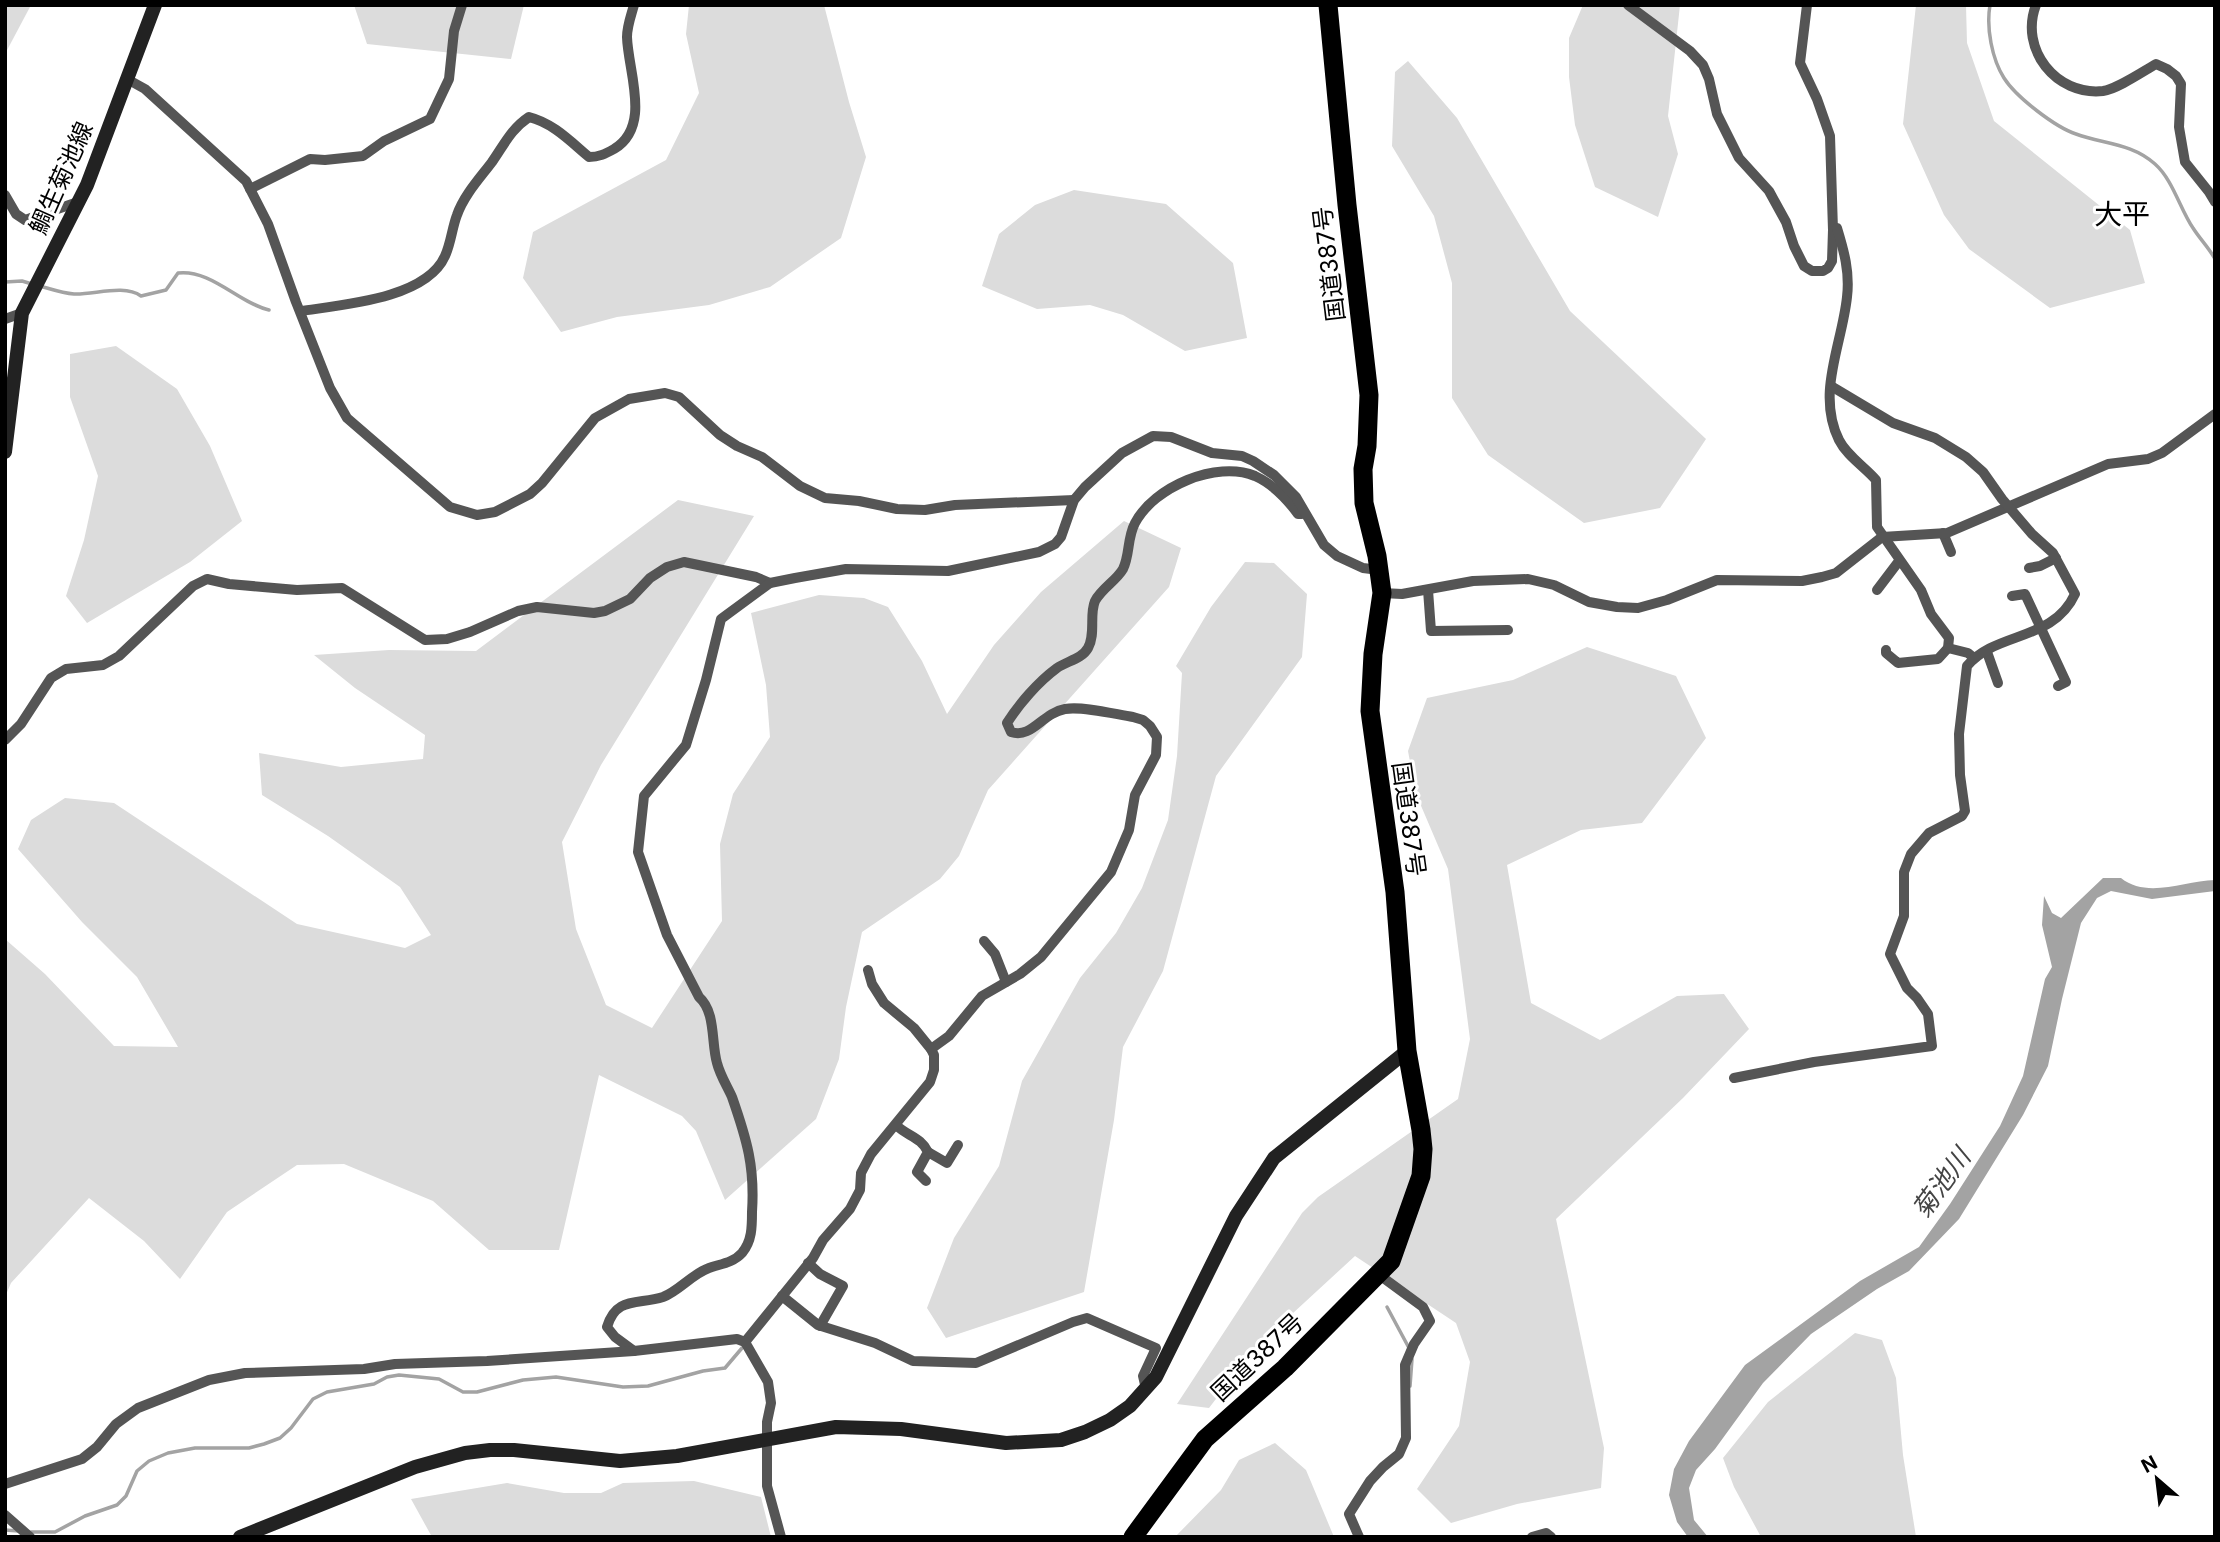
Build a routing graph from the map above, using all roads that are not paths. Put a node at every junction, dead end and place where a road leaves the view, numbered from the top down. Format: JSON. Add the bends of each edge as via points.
{"nodes":[{"id":1,"x":155,"y":5,"type":"edge"},
{"id":2,"x":462,"y":5,"type":"edge"},
{"id":3,"x":634,"y":5,"type":"edge"},
{"id":4,"x":1328,"y":5,"type":"edge"},
{"id":5,"x":1628,"y":5,"type":"edge"},
{"id":6,"x":1807,"y":5,"type":"edge"},
{"id":7,"x":2036,"y":5,"type":"edge"},
{"id":8,"x":127,"y":79,"type":"junction"},
{"id":9,"x":1830,"y":180,"type":"junction"},
{"id":10,"x":250,"y":189,"type":"junction"},
{"id":11,"x":5,"y":195,"type":"edge"},
{"id":12,"x":78,"y":202,"type":"junction"},
{"id":13,"x":2215,"y":202,"type":"edge"},
{"id":14,"x":301,"y":311,"type":"junction"},
{"id":15,"x":22,"y":313,"type":"junction"},
{"id":16,"x":5,"y":319,"type":"edge"},
{"id":17,"x":1831,"y":386,"type":"junction"},
{"id":18,"x":2215,"y":414,"type":"edge"},
{"id":19,"x":5,"y":452,"type":"edge"},
{"id":20,"x":1073,"y":500,"type":"junction"},
{"id":21,"x":2008,"y":506,"type":"junction"},
{"id":22,"x":1305,"y":514,"type":"junction"},
{"id":23,"x":1943,"y":533,"type":"junction"},
{"id":24,"x":1882,"y":537,"type":"junction"},
{"id":25,"x":1951,"y":552,"type":"dead end"},
{"id":26,"x":2056,"y":558,"type":"junction"},
{"id":27,"x":1899,"y":561,"type":"junction"},
{"id":28,"x":2029,"y":568,"type":"dead end"},
{"id":29,"x":1379,"y":570,"type":"junction"},
{"id":30,"x":770,"y":583,"type":"junction"},
{"id":31,"x":1428,"y":590,"type":"junction"},
{"id":32,"x":1877,"y":590,"type":"dead end"},
{"id":33,"x":1382,"y":593,"type":"junction"},
{"id":34,"x":2012,"y":596,"type":"dead end"},
{"id":35,"x":2041,"y":628,"type":"junction"},
{"id":36,"x":1508,"y":630,"type":"dead end"},
{"id":37,"x":1948,"y":648,"type":"junction"},
{"id":38,"x":1886,"y":650,"type":"dead end"},
{"id":39,"x":1987,"y":652,"type":"junction"},
{"id":40,"x":1974,"y":659,"type":"junction"},
{"id":41,"x":1998,"y":683,"type":"dead end"},
{"id":42,"x":2058,"y":687,"type":"dead end"},
{"id":43,"x":5,"y":740,"type":"edge"},
{"id":44,"x":984,"y":941,"type":"dead end"},
{"id":45,"x":868,"y":970,"type":"dead end"},
{"id":46,"x":1006,"y":982,"type":"junction"},
{"id":47,"x":931,"y":1049,"type":"junction"},
{"id":48,"x":1407,"y":1051,"type":"junction"},
{"id":49,"x":1734,"y":1078,"type":"dead end"},
{"id":50,"x":896,"y":1125,"type":"junction"},
{"id":51,"x":958,"y":1145,"type":"dead end"},
{"id":52,"x":928,"y":1152,"type":"junction"},
{"id":53,"x":926,"y":1181,"type":"dead end"},
{"id":54,"x":808,"y":1264,"type":"junction"},
{"id":55,"x":1378,"y":1274,"type":"junction"},
{"id":56,"x":782,"y":1296,"type":"junction"},
{"id":57,"x":820,"y":1326,"type":"junction"},
{"id":58,"x":745,"y":1342,"type":"junction"},
{"id":59,"x":634,"y":1352,"type":"junction"},
{"id":60,"x":1146,"y":1389,"type":"junction"},
{"id":61,"x":766,"y":1439,"type":"junction"},
{"id":62,"x":5,"y":1484,"type":"edge"},
{"id":63,"x":5,"y":1516,"type":"edge"},
{"id":64,"x":30,"y":1537,"type":"edge"},
{"id":65,"x":240,"y":1537,"type":"edge"},
{"id":66,"x":781,"y":1537,"type":"edge"},
{"id":67,"x":1133,"y":1537,"type":"edge"},
{"id":68,"x":1359,"y":1537,"type":"edge"},
{"id":69,"x":1532,"y":1537,"type":"edge"},
{"id":70,"x":1551,"y":1537,"type":"edge"}],
"edges":[{"from":1,"to":8,"type":"street","name":"鯛生菊池線"},
{"from":2,"to":10,"type":"street","via":[[449,79],[430,119],[363,156],[310,159]]},
{"from":3,"to":14,"type":"street","via":[[627,38],[635,97],[633,127],[622,142],[599,157],[589,157],[558,130],[529,117],[513,129],[464,200],[445,258],[433,272],[388,296]]},
{"from":4,"to":29,"type":"highway","name":"国道387号","via":[[1369,395],[1364,503]]},
{"from":5,"to":9,"type":"street","via":[[1703,65],[1717,114],[1739,158],[1769,191],[1804,267],[1812,271],[1829,268],[1832,261]]},
{"from":6,"to":9,"type":"street","via":[[1800,63],[1830,136]]},
{"from":7,"to":13,"type":"street","via":[[2033,47],[2040,61],[2070,86],[2106,91],[2156,64],[2176,76],[2181,84],[2179,127],[2185,162]]},
{"from":8,"to":10,"type":"street","via":[[188,127]]},
{"from":8,"to":12,"type":"street","name":"鯛生菊池線"},
{"from":9,"to":17,"type":"street","via":[[1833,217],[1847,257],[1847,297]]},
{"from":10,"to":14,"type":"street"},
{"from":11,"to":12,"type":"street","via":[[25,220]]},
{"from":12,"to":15,"type":"street","name":"鯛生菊池線"},
{"from":14,"to":20,"type":"street","via":[[330,388],[347,418],[450,507],[462,512],[495,512],[530,494],[595,418],[629,399],[665,393],[679,397],[729,441],[825,498],[925,510]]},
{"from":15,"to":16,"type":"street"},
{"from":15,"to":19,"type":"street","name":"鯛生菊池線"},
{"from":17,"to":21,"type":"street","via":[[1893,423],[1935,438],[1966,457]]},
{"from":17,"to":24,"type":"street","via":[[1831,419],[1840,442],[1876,480],[1877,527]]},
{"from":18,"to":21,"type":"street","via":[[2162,453],[2108,464]]},
{"from":20,"to":22,"type":"street","via":[[1122,453],[1153,436],[1171,437],[1212,453],[1252,461],[1296,497]]},
{"from":20,"to":30,"type":"street","via":[[1061,537],[1039,552],[948,571],[846,569]]},
{"from":21,"to":23,"type":"street"},
{"from":21,"to":26,"type":"street"},
{"from":22,"to":29,"type":"street","via":[[1324,545],[1337,556]]},
{"from":22,"to":46,"type":"street","via":[[1298,514],[1268,483],[1229,471],[1190,478],[1162,492],[1135,524],[1121,573],[1094,603],[1088,648],[1058,667],[1007,723],[1011,732],[1028,732],[1048,714],[1067,708],[1143,720],[1157,737],[1156,755],[1135,795],[1129,830],[1111,872],[1041,957]]},
{"from":23,"to":24,"type":"street"},
{"from":23,"to":25,"type":"street"},
{"from":24,"to":27,"type":"street"},
{"from":24,"to":31,"type":"street","via":[[1836,573],[1822,578],[1717,580],[1638,608],[1589,601],[1528,579],[1473,581]]},
{"from":26,"to":28,"type":"street"},
{"from":26,"to":35,"type":"street","via":[[2075,594],[2057,620]]},
{"from":27,"to":32,"type":"street"},
{"from":27,"to":37,"type":"street","via":[[1949,638]]},
{"from":29,"to":33,"type":"highway","name":"国道387号"},
{"from":30,"to":43,"type":"street","via":[[684,562],[667,567],[630,599],[605,611],[537,607],[447,639],[425,640],[341,588],[297,590],[206,579],[119,656],[103,665],[66,669],[51,678]]},
{"from":30,"to":59,"type":"street","via":[[721,619],[686,745],[644,796],[638,852],[667,935],[704,1001],[717,1066],[752,1160],[751,1237],[741,1254],[719,1267],[709,1268],[665,1296],[621,1305],[611,1314],[607,1327]]},
{"from":31,"to":33,"type":"street"},
{"from":31,"to":36,"type":"street","via":[[1431,631]]},
{"from":33,"to":48,"type":"highway","name":"国道387号","via":[[1370,711],[1395,892]]},
{"from":34,"to":35,"type":"street","via":[[2025,594]]},
{"from":35,"to":39,"type":"street"},
{"from":35,"to":42,"type":"street","via":[[2066,682]]},
{"from":37,"to":38,"type":"street","via":[[1938,659],[1898,663]]},
{"from":37,"to":40,"type":"street"},
{"from":39,"to":40,"type":"street"},
{"from":39,"to":41,"type":"street"},
{"from":40,"to":49,"type":"street","via":[[1968,666],[1959,734],[1965,811],[1929,833],[1911,854],[1904,872],[1904,916],[1890,954],[1907,988],[1928,1014],[1932,1046]]},
{"from":44,"to":46,"type":"street","via":[[995,954]]},
{"from":45,"to":47,"type":"street","via":[[884,1003]]},
{"from":46,"to":47,"type":"street","via":[[982,996],[949,1036]]},
{"from":47,"to":50,"type":"street","via":[[934,1070],[930,1082]]},
{"from":48,"to":55,"type":"highway","name":"国道387号","via":[[1421,1130],[1421,1176],[1391,1261]]},
{"from":48,"to":60,"type":"street","via":[[1274,1158],[1236,1216],[1184,1325]]},
{"from":50,"to":52,"type":"street","via":[[921,1141]]},
{"from":50,"to":54,"type":"street","via":[[866,1163],[850,1209]]},
{"from":51,"to":52,"type":"street","via":[[947,1163]]},
{"from":52,"to":53,"type":"street","via":[[917,1172]]},
{"from":54,"to":56,"type":"street"},
{"from":54,"to":57,"type":"street","via":[[843,1286]]},
{"from":55,"to":67,"type":"highway","name":"国道387号","via":[[1285,1368],[1205,1439]]},
{"from":55,"to":68,"type":"street","via":[[1423,1307],[1430,1321],[1405,1366],[1406,1438],[1399,1454],[1376,1474],[1349,1514]]},
{"from":56,"to":57,"type":"street"},
{"from":56,"to":58,"type":"street"},
{"from":57,"to":60,"type":"street","via":[[913,1361],[976,1363],[1087,1318],[1156,1348],[1143,1376]]},
{"from":58,"to":59,"type":"street","via":[[737,1339]]},
{"from":58,"to":61,"type":"street","via":[[768,1382],[771,1403]]},
{"from":59,"to":62,"type":"street","via":[[245,1373],[209,1380],[138,1408],[82,1459]]},
{"from":60,"to":61,"type":"street","via":[[1110,1420],[1061,1440],[1006,1443],[868,1426]]},
{"from":61,"to":65,"type":"street","via":[[677,1456],[620,1461],[514,1450],[465,1452],[415,1467]]},
{"from":61,"to":66,"type":"street","via":[[767,1486]]},
{"from":63,"to":64,"type":"street"},
{"from":69,"to":70,"type":"street","via":[[1546,1533]]}]}
